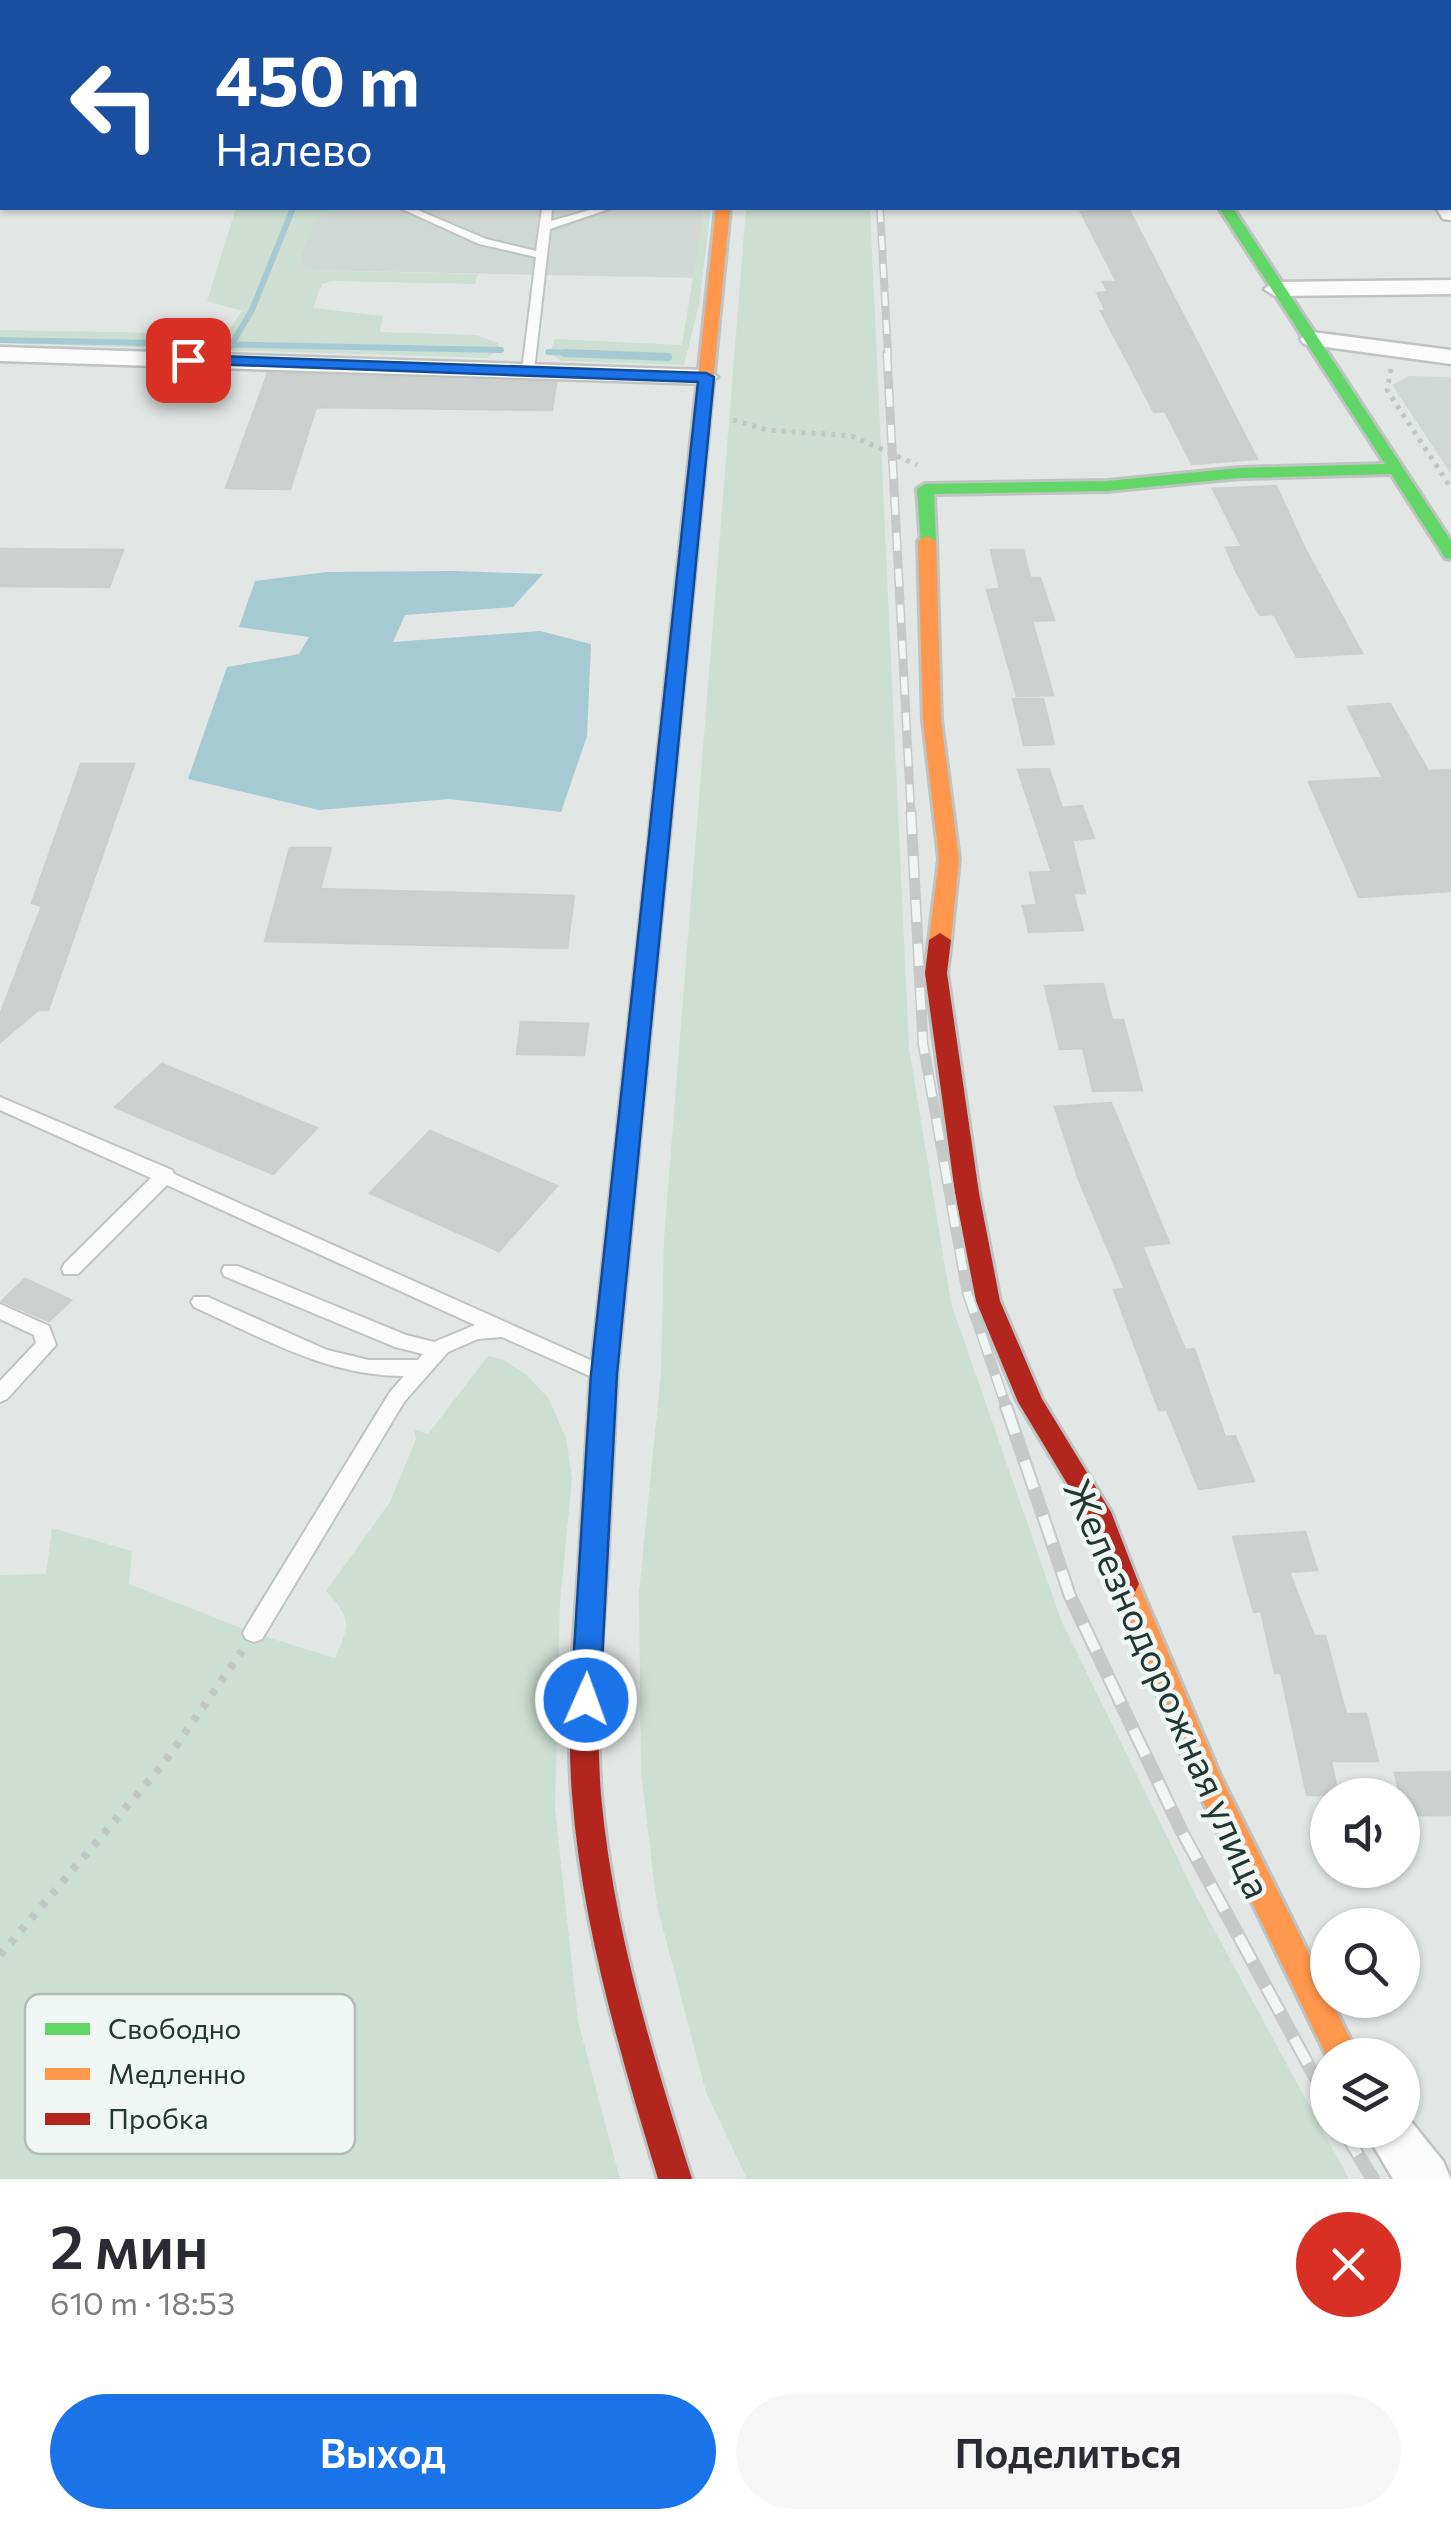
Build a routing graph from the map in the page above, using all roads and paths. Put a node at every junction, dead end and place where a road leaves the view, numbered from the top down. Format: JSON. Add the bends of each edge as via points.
{"nodes":[{"id":1,"x":410,"y":210,"type":"edge"},
{"id":2,"x":547,"y":210,"type":"edge"},
{"id":3,"x":600,"y":210,"type":"edge"},
{"id":4,"x":722,"y":210,"type":"edge"},
{"id":5,"x":1227,"y":210,"type":"edge"},
{"id":6,"x":544,"y":227,"type":"junction"},
{"id":7,"x":540,"y":255,"type":"junction"},
{"id":8,"x":1451,"y":287,"type":"edge"},
{"id":9,"x":1275,"y":290,"type":"junction"},
{"id":10,"x":1312,"y":339,"type":"junction"},
{"id":11,"x":1393,"y":350,"type":"junction"},
{"id":12,"x":0,"y":354,"type":"edge"},
{"id":13,"x":1451,"y":357,"type":"edge"},
{"id":14,"x":528,"y":371,"type":"junction"},
{"id":15,"x":706,"y":377,"type":"junction"},
{"id":16,"x":702,"y":414,"type":"junction"},
{"id":17,"x":1394,"y":469,"type":"junction"},
{"id":18,"x":1451,"y":488,"type":"edge"},
{"id":19,"x":926,"y":489,"type":"junction"},
{"id":20,"x":1451,"y":554,"type":"edge"},
{"id":21,"x":0,"y":1102,"type":"edge"},
{"id":22,"x":166,"y":1175,"type":"junction"},
{"id":23,"x":71,"y":1268,"type":"dead end"},
{"id":24,"x":231,"y":1271,"type":"dead end"},
{"id":25,"x":200,"y":1302,"type":"dead end"},
{"id":26,"x":0,"y":1310,"type":"edge"},
{"id":27,"x":505,"y":1329,"type":"junction"},
{"id":28,"x":437,"y":1350,"type":"junction"},
{"id":29,"x":422,"y":1368,"type":"junction"},
{"id":30,"x":604,"y":1374,"type":"junction"},
{"id":31,"x":0,"y":1394,"type":"edge"},
{"id":32,"x":254,"y":1633,"type":"joint"},
{"id":33,"x":0,"y":1955,"type":"edge"},
{"id":34,"x":1334,"y":2038,"type":"edge"},
{"id":35,"x":1402,"y":2148,"type":"edge"},
{"id":36,"x":675,"y":2179,"type":"edge"},
{"id":37,"x":1425,"y":2179,"type":"edge"}],
"edges":[{"from":1,"to":7,"type":"lane","via":[[483,242]]},
{"from":2,"to":6,"type":"lane"},
{"from":3,"to":6,"type":"lane"},
{"from":4,"to":15,"type":"street"},
{"from":5,"to":9,"type":"street"},
{"from":6,"to":7,"type":"lane"},
{"from":7,"to":14,"type":"lane"},
{"from":8,"to":9,"type":"street"},
{"from":9,"to":10,"type":"street"},
{"from":10,"to":11,"type":"street"},
{"from":10,"to":17,"type":"street"},
{"from":11,"to":13,"type":"street"},
{"from":11,"to":18,"type":"path","via":[[1387,390]]},
{"from":12,"to":14,"type":"street"},
{"from":14,"to":15,"type":"street"},
{"from":15,"to":16,"type":"street"},
{"from":16,"to":19,"type":"path","via":[[768,430],[852,436],[922,468]]},
{"from":16,"to":30,"type":"street"},
{"from":17,"to":19,"type":"street"},
{"from":17,"to":20,"type":"street"},
{"from":19,"to":34,"type":"street","name":"Железнодорожная улица","via":[[932,720],[950,860],[936,973],[988,1301],[1031,1402],[1098,1512],[1207,1778]]},
{"from":21,"to":22,"type":"lane"},
{"from":22,"to":23,"type":"lane"},
{"from":22,"to":27,"type":"lane"},
{"from":24,"to":28,"type":"lane","via":[[402,1342]]},
{"from":25,"to":29,"type":"lane","via":[[322,1356],[369,1368]]},
{"from":26,"to":31,"type":"lane","via":[[42,1331],[46,1345]]},
{"from":27,"to":28,"type":"lane","via":[[475,1332]]},
{"from":27,"to":30,"type":"lane"},
{"from":28,"to":29,"type":"lane"},
{"from":29,"to":32,"type":"lane","via":[[397,1397]]},
{"from":30,"to":36,"type":"street","via":[[584,1734],[595,1876],[623,2015]]},
{"from":32,"to":33,"type":"path","via":[[164,1763]]},
{"from":35,"to":37,"type":"street"}]}
